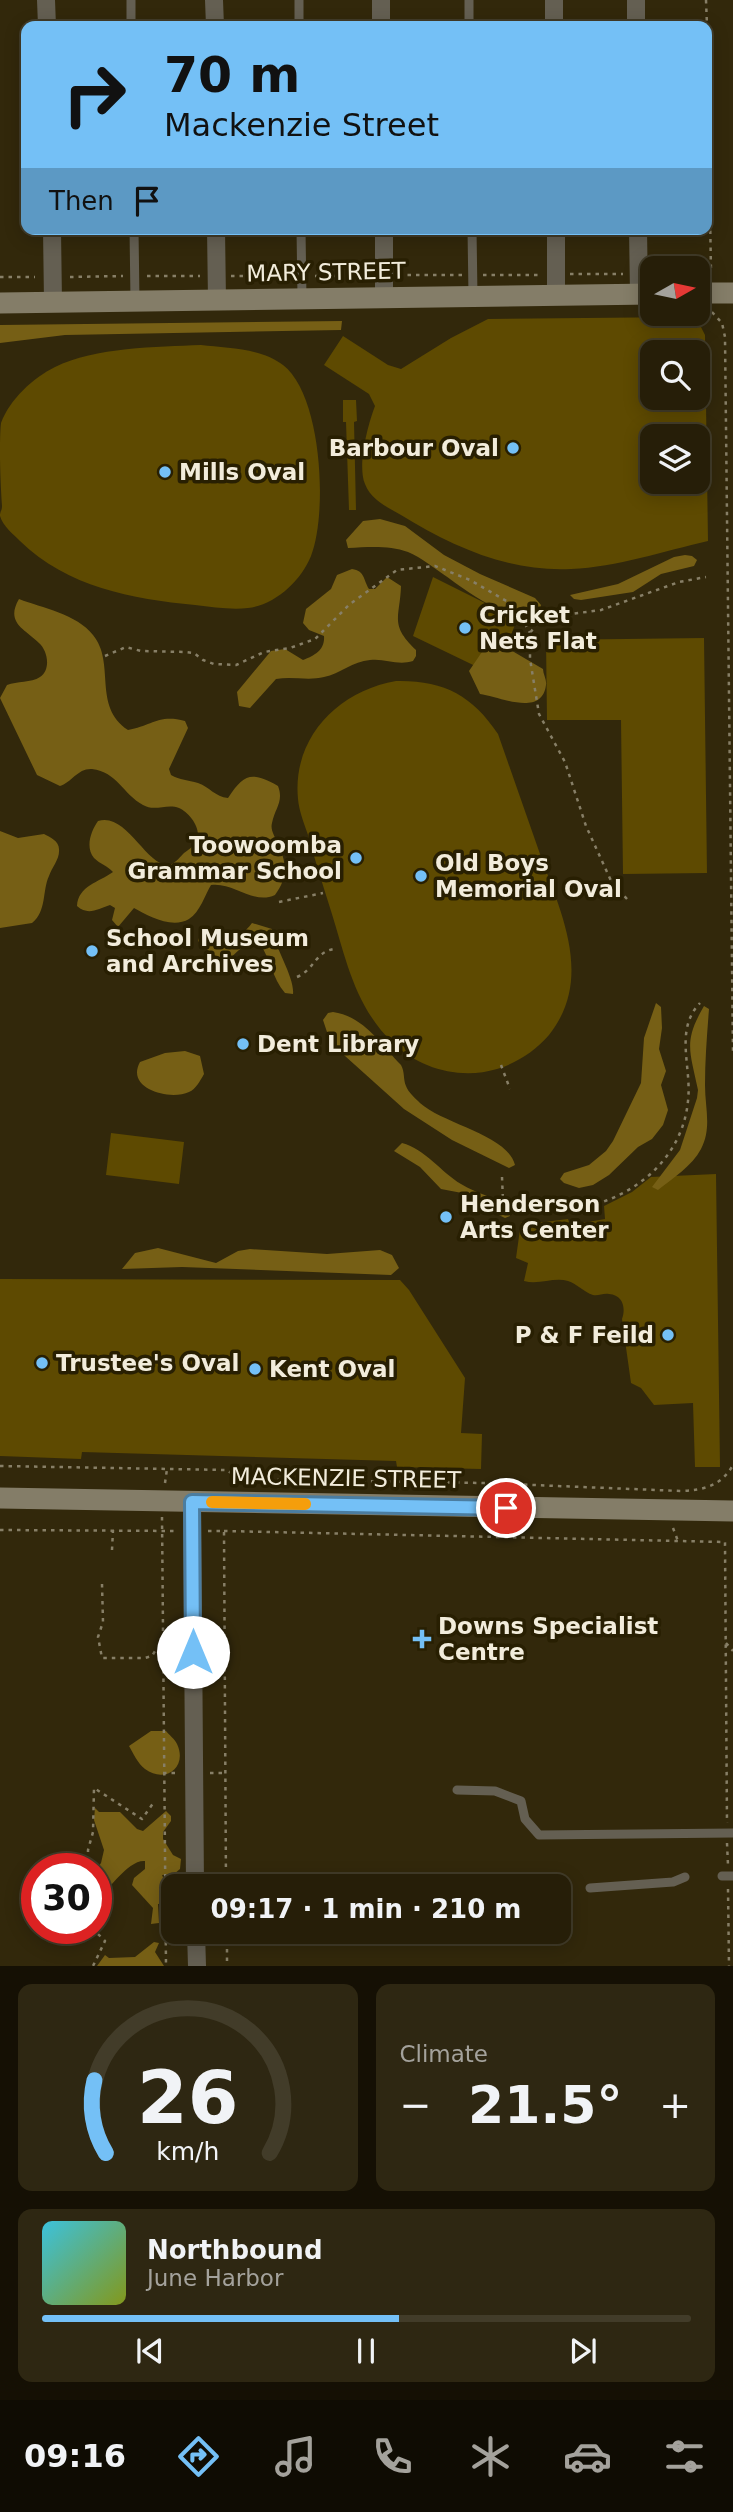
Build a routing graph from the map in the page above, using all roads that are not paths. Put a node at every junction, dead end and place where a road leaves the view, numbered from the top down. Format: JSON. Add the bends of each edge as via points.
{"nodes":[{"id":1,"x":46,"y":0,"type":"edge"},
{"id":2,"x":131,"y":0,"type":"edge"},
{"id":3,"x":214,"y":0,"type":"edge"},
{"id":4,"x":299,"y":0,"type":"edge"},
{"id":5,"x":381,"y":0,"type":"edge"},
{"id":6,"x":469,"y":0,"type":"edge"},
{"id":7,"x":554,"y":0,"type":"edge"},
{"id":8,"x":636,"y":0,"type":"edge"},
{"id":9,"x":47,"y":21,"type":"edge"},
{"id":10,"x":131,"y":21,"type":"edge"},
{"id":11,"x":215,"y":21,"type":"edge"},
{"id":12,"x":299,"y":21,"type":"edge"},
{"id":13,"x":381,"y":21,"type":"edge"},
{"id":14,"x":469,"y":21,"type":"edge"},
{"id":15,"x":554,"y":21,"type":"edge"},
{"id":16,"x":636,"y":21,"type":"edge"},
{"id":17,"x":52,"y":235,"type":"edge"},
{"id":18,"x":134,"y":235,"type":"edge"},
{"id":19,"x":216,"y":235,"type":"edge"},
{"id":20,"x":301,"y":235,"type":"edge"},
{"id":21,"x":384,"y":235,"type":"edge"},
{"id":22,"x":472,"y":235,"type":"edge"},
{"id":23,"x":556,"y":235,"type":"edge"},
{"id":24,"x":639,"y":235,"type":"edge"},
{"id":25,"x":641,"y":256,"type":"edge"},
{"id":26,"x":556,"y":285,"type":"junction"},
{"id":27,"x":473,"y":286,"type":"junction"},
{"id":28,"x":640,"y":287,"type":"edge"},
{"id":29,"x":710,"y":293,"type":"edge"},
{"id":30,"x":733,"y":293,"type":"edge"},
{"id":31,"x":384,"y":297,"type":"junction"},
{"id":32,"x":302,"y":298,"type":"junction"},
{"id":33,"x":217,"y":300,"type":"junction"},
{"id":34,"x":135,"y":301,"type":"junction"},
{"id":35,"x":54,"y":302,"type":"junction"},
{"id":36,"x":0,"y":303,"type":"edge"},
{"id":37,"x":0,"y":1498,"type":"edge"},
{"id":38,"x":192,"y":1502,"type":"junction"},
{"id":39,"x":733,"y":1511,"type":"edge"},
{"id":40,"x":457,"y":1790,"type":"dead end"},
{"id":41,"x":730,"y":1834,"type":"edge"},
{"id":42,"x":195,"y":1874,"type":"edge"},
{"id":43,"x":685,"y":1877,"type":"dead end"},
{"id":44,"x":590,"y":1888,"type":"dead end"},
{"id":45,"x":196,"y":1944,"type":"edge"},
{"id":46,"x":197,"y":1966,"type":"edge"}],
"edges":[{"from":1,"to":9,"type":"street"},
{"from":2,"to":10,"type":"lane"},
{"from":3,"to":11,"type":"street"},
{"from":4,"to":12,"type":"lane"},
{"from":5,"to":13,"type":"street"},
{"from":6,"to":14,"type":"lane"},
{"from":7,"to":15,"type":"street"},
{"from":8,"to":16,"type":"street"},
{"from":17,"to":35,"type":"street"},
{"from":18,"to":34,"type":"lane"},
{"from":19,"to":33,"type":"street"},
{"from":20,"to":32,"type":"lane"},
{"from":21,"to":31,"type":"street"},
{"from":22,"to":27,"type":"lane"},
{"from":23,"to":26,"type":"street"},
{"from":24,"to":25,"type":"street"},
{"from":26,"to":27,"type":"street","name":"MARY STREET"},
{"from":26,"to":28,"type":"street","name":"MARY STREET"},
{"from":27,"to":31,"type":"street","name":"MARY STREET"},
{"from":29,"to":30,"type":"street"},
{"from":31,"to":32,"type":"street","name":"MARY STREET"},
{"from":32,"to":33,"type":"street","name":"MARY STREET"},
{"from":33,"to":34,"type":"street","name":"MARY STREET"},
{"from":34,"to":35,"type":"street","name":"MARY STREET"},
{"from":35,"to":36,"type":"street","name":"MARY STREET"},
{"from":37,"to":38,"type":"street","name":"MACKENZIE STREET"},
{"from":38,"to":39,"type":"street","name":"MACKENZIE STREET"},
{"from":38,"to":42,"type":"street"},
{"from":40,"to":41,"type":"lane","via":[[495,1791],[521,1801],[525,1819],[539,1835]]},
{"from":43,"to":44,"type":"lane","via":[[673,1882]]},
{"from":45,"to":46,"type":"street"}]}
